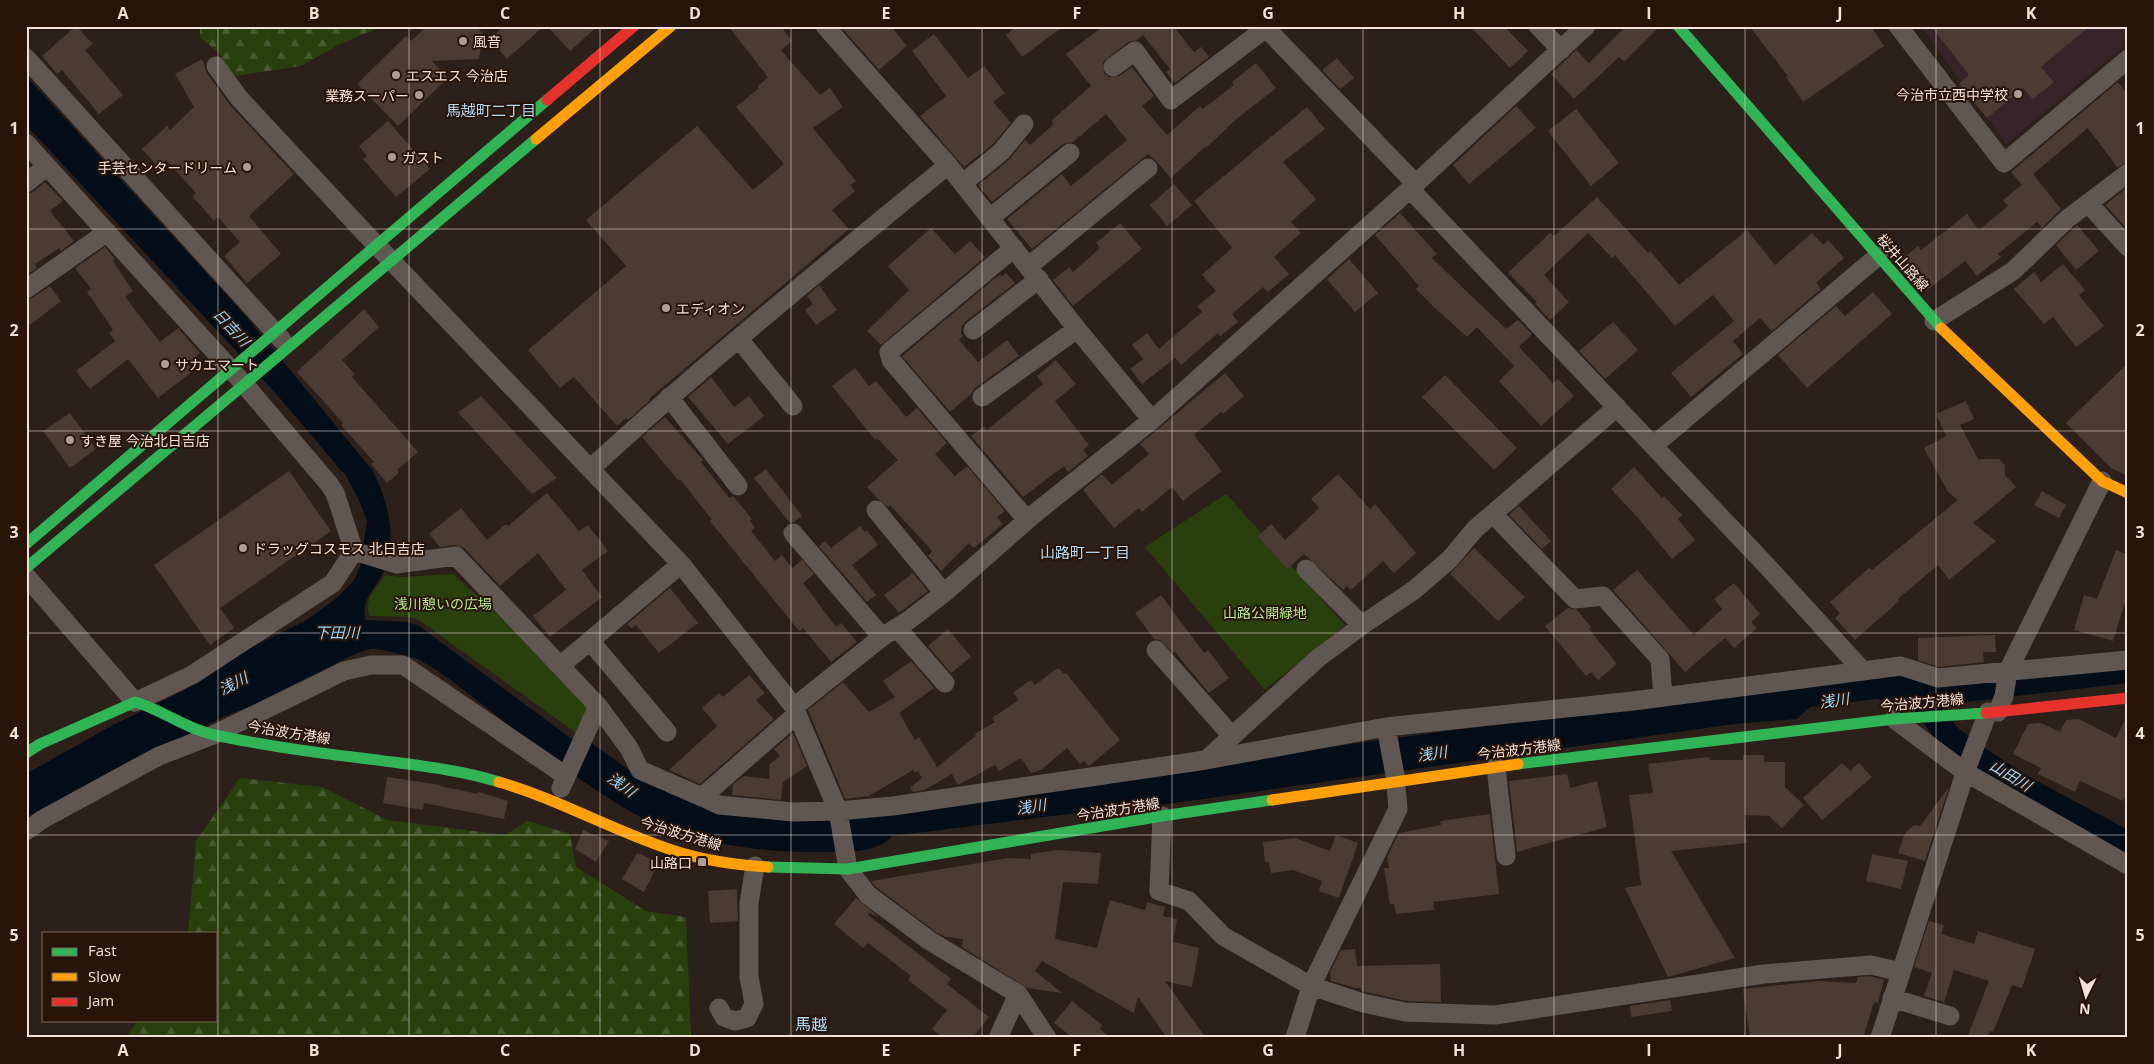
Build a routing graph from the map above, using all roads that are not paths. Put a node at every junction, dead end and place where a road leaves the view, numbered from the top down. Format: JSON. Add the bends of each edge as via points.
{"nodes":[{"id":1,"x":634,"y":26,"type":"edge"},
{"id":2,"x":671,"y":26,"type":"edge"},
{"id":3,"x":825,"y":26,"type":"edge"},
{"id":4,"x":1538,"y":26,"type":"edge"},
{"id":5,"x":1586,"y":26,"type":"edge"},
{"id":6,"x":1678,"y":26,"type":"edge"},
{"id":7,"x":1898,"y":26,"type":"edge"},
{"id":8,"x":1265,"y":27,"type":"edge"},
{"id":9,"x":1561,"y":50,"type":"junction"},
{"id":10,"x":26,"y":58,"type":"edge"},
{"id":11,"x":2128,"y":59,"type":"edge"},
{"id":12,"x":216,"y":66,"type":"dead end"},
{"id":13,"x":1112,"y":67,"type":"dead end"},
{"id":14,"x":1024,"y":124,"type":"dead end"},
{"id":15,"x":26,"y":143,"type":"edge"},
{"id":16,"x":1070,"y":153,"type":"dead end"},
{"id":17,"x":948,"y":164,"type":"junction"},
{"id":18,"x":47,"y":166,"type":"junction"},
{"id":19,"x":1148,"y":168,"type":"dead end"},
{"id":20,"x":2128,"y":173,"type":"edge"},
{"id":21,"x":26,"y":183,"type":"edge"},
{"id":22,"x":963,"y":184,"type":"junction"},
{"id":23,"x":1413,"y":186,"type":"junction"},
{"id":24,"x":2088,"y":203,"type":"junction"},
{"id":25,"x":990,"y":218,"type":"junction"},
{"id":26,"x":107,"y":232,"type":"junction"},
{"id":27,"x":376,"y":245,"type":"junction"},
{"id":28,"x":2128,"y":247,"type":"edge"},
{"id":29,"x":1014,"y":248,"type":"junction"},
{"id":30,"x":1878,"y":256,"type":"junction"},
{"id":31,"x":391,"y":260,"type":"junction"},
{"id":32,"x":1034,"y":273,"type":"junction"},
{"id":33,"x":26,"y":289,"type":"edge"},
{"id":34,"x":1934,"y":321,"type":"junction"},
{"id":35,"x":1077,"y":329,"type":"junction"},
{"id":36,"x":973,"y":330,"type":"dead end"},
{"id":37,"x":274,"y":332,"type":"junction"},
{"id":38,"x":739,"y":339,"type":"junction"},
{"id":39,"x":288,"y":347,"type":"junction"},
{"id":40,"x":231,"y":369,"type":"junction"},
{"id":41,"x":244,"y":384,"type":"junction"},
{"id":42,"x":669,"y":397,"type":"junction"},
{"id":43,"x":982,"y":397,"type":"dead end"},
{"id":44,"x":793,"y":406,"type":"dead end"},
{"id":45,"x":1617,"y":407,"type":"junction"},
{"id":46,"x":1152,"y":420,"type":"junction"},
{"id":47,"x":1653,"y":446,"type":"junction"},
{"id":48,"x":590,"y":469,"type":"junction"},
{"id":49,"x":2102,"y":480,"type":"junction"},
{"id":50,"x":738,"y":486,"type":"dead end"},
{"id":51,"x":2128,"y":493,"type":"edge"},
{"id":52,"x":876,"y":510,"type":"dead end"},
{"id":53,"x":1494,"y":514,"type":"junction"},
{"id":54,"x":1026,"y":520,"type":"junction"},
{"id":55,"x":793,"y":533,"type":"dead end"},
{"id":56,"x":26,"y":544,"type":"edge"},
{"id":57,"x":355,"y":551,"type":"junction"},
{"id":58,"x":680,"y":564,"type":"junction"},
{"id":59,"x":26,"y":568,"type":"edge"},
{"id":60,"x":1306,"y":568,"type":"dead end"},
{"id":61,"x":26,"y":576,"type":"edge"},
{"id":62,"x":944,"y":593,"type":"junction"},
{"id":63,"x":1362,"y":625,"type":"junction"},
{"id":64,"x":890,"y":633,"type":"junction"},
{"id":65,"x":590,"y":641,"type":"junction"},
{"id":66,"x":1156,"y":650,"type":"dead end"},
{"id":67,"x":2128,"y":660,"type":"edge"},
{"id":68,"x":560,"y":666,"type":"junction"},
{"id":69,"x":1863,"y":671,"type":"junction"},
{"id":70,"x":2008,"y":671,"type":"junction"},
{"id":71,"x":945,"y":683,"type":"dead end"},
{"id":72,"x":1663,"y":697,"type":"junction"},
{"id":73,"x":2128,"y":698,"type":"edge"},
{"id":74,"x":143,"y":704,"type":"junction"},
{"id":75,"x":598,"y":706,"type":"junction"},
{"id":76,"x":1994,"y":709,"type":"junction"},
{"id":77,"x":796,"y":711,"type":"junction"},
{"id":78,"x":1894,"y":719,"type":"junction"},
{"id":79,"x":1387,"y":729,"type":"junction"},
{"id":80,"x":667,"y":732,"type":"dead end"},
{"id":81,"x":205,"y":733,"type":"junction"},
{"id":82,"x":1232,"y":736,"type":"junction"},
{"id":83,"x":26,"y":753,"type":"edge"},
{"id":84,"x":1206,"y":760,"type":"junction"},
{"id":85,"x":1496,"y":767,"type":"junction"},
{"id":86,"x":1966,"y":771,"type":"junction"},
{"id":87,"x":566,"y":776,"type":"junction"},
{"id":88,"x":1396,"y":778,"type":"junction"},
{"id":89,"x":702,"y":797,"type":"junction"},
{"id":90,"x":556,"y":801,"type":"junction"},
{"id":91,"x":838,"y":811,"type":"junction"},
{"id":92,"x":1162,"y":816,"type":"junction"},
{"id":93,"x":26,"y":830,"type":"edge"},
{"id":94,"x":1506,"y":856,"type":"dead end"},
{"id":95,"x":2128,"y":865,"type":"edge"},
{"id":96,"x":756,"y":866,"type":"junction"},
{"id":97,"x":848,"y":869,"type":"junction"},
{"id":98,"x":1901,"y":972,"type":"junction"},
{"id":99,"x":1311,"y":986,"type":"junction"},
{"id":100,"x":1018,"y":994,"type":"junction"},
{"id":101,"x":1892,"y":998,"type":"junction"},
{"id":102,"x":719,"y":1008,"type":"dead end"},
{"id":103,"x":1950,"y":1016,"type":"dead end"},
{"id":104,"x":998,"y":1038,"type":"edge"},
{"id":105,"x":1047,"y":1038,"type":"edge"},
{"id":106,"x":1295,"y":1038,"type":"edge"},
{"id":107,"x":1880,"y":1038,"type":"edge"}],
"edges":[{"from":1,"to":27,"type":"main road"},
{"from":2,"to":31,"type":"main road"},
{"from":3,"to":17,"type":"street"},
{"from":4,"to":9,"type":"street"},
{"from":5,"to":9,"type":"street"},
{"from":6,"to":30,"type":"main road","name":"桜井山路線"},
{"from":7,"to":11,"type":"street","via":[[2004,163]]},
{"from":8,"to":13,"type":"street","via":[[1171,100],[1135,51]]},
{"from":8,"to":23,"type":"street"},
{"from":9,"to":23,"type":"street"},
{"from":10,"to":37,"type":"street"},
{"from":12,"to":27,"type":"street","via":[[239,98]]},
{"from":14,"to":22,"type":"street","via":[[1001,152]]},
{"from":15,"to":18,"type":"street"},
{"from":16,"to":25,"type":"street"},
{"from":17,"to":22,"type":"street"},
{"from":17,"to":38,"type":"street"},
{"from":18,"to":21,"type":"street"},
{"from":18,"to":26,"type":"street"},
{"from":19,"to":32,"type":"street"},
{"from":20,"to":24,"type":"street"},
{"from":22,"to":25,"type":"street"},
{"from":23,"to":45,"type":"street"},
{"from":23,"to":46,"type":"street"},
{"from":24,"to":28,"type":"street"},
{"from":24,"to":34,"type":"street","via":[[2012,271]]},
{"from":25,"to":29,"type":"street"},
{"from":26,"to":33,"type":"street"},
{"from":26,"to":40,"type":"street"},
{"from":27,"to":31,"type":"street"},
{"from":27,"to":37,"type":"main road"},
{"from":29,"to":32,"type":"street"},
{"from":29,"to":54,"type":"street","via":[[889,352],[891,360]]},
{"from":30,"to":34,"type":"main road","name":"桜井山路線"},
{"from":30,"to":47,"type":"street"},
{"from":31,"to":39,"type":"main road"},
{"from":31,"to":48,"type":"street"},
{"from":32,"to":35,"type":"street"},
{"from":32,"to":36,"type":"street"},
{"from":34,"to":49,"type":"main road","name":"桜井山路線"},
{"from":35,"to":43,"type":"street"},
{"from":35,"to":46,"type":"street"},
{"from":37,"to":39,"type":"street"},
{"from":37,"to":40,"type":"main road"},
{"from":38,"to":42,"type":"street"},
{"from":38,"to":44,"type":"street"},
{"from":39,"to":41,"type":"main road"},
{"from":40,"to":41,"type":"street"},
{"from":40,"to":56,"type":"main road"},
{"from":41,"to":57,"type":"street","via":[[332,488]]},
{"from":41,"to":59,"type":"main road"},
{"from":42,"to":48,"type":"street"},
{"from":42,"to":50,"type":"street"},
{"from":45,"to":47,"type":"street"},
{"from":45,"to":53,"type":"street"},
{"from":46,"to":54,"type":"street"},
{"from":47,"to":69,"type":"street"},
{"from":48,"to":58,"type":"street"},
{"from":49,"to":51,"type":"main road","name":"桜井山路線"},
{"from":49,"to":70,"type":"street"},
{"from":52,"to":62,"type":"street"},
{"from":53,"to":63,"type":"street","via":[[1421,584]]},
{"from":53,"to":72,"type":"street","via":[[1575,599],[1602,596],[1660,659]]},
{"from":54,"to":62,"type":"street"},
{"from":55,"to":64,"type":"street"},
{"from":57,"to":68,"type":"street","via":[[396,564],[456,556]]},
{"from":57,"to":74,"type":"street","via":[[333,583]]},
{"from":58,"to":65,"type":"street"},
{"from":58,"to":77,"type":"street"},
{"from":60,"to":63,"type":"street"},
{"from":61,"to":74,"type":"street"},
{"from":62,"to":64,"type":"street"},
{"from":63,"to":82,"type":"street","via":[[1317,659]]},
{"from":64,"to":71,"type":"street"},
{"from":64,"to":77,"type":"street"},
{"from":65,"to":68,"type":"street"},
{"from":65,"to":80,"type":"street"},
{"from":66,"to":82,"type":"street"},
{"from":67,"to":70,"type":"street"},
{"from":68,"to":75,"type":"street"},
{"from":69,"to":70,"type":"street","via":[[1901,666],[1938,678]]},
{"from":69,"to":72,"type":"street"},
{"from":70,"to":76,"type":"street"},
{"from":72,"to":79,"type":"street"},
{"from":73,"to":76,"type":"main road","name":"今治波方港線"},
{"from":74,"to":81,"type":"main road","name":"今治波方港線"},
{"from":74,"to":83,"type":"main road","via":[[40,744]]},
{"from":75,"to":87,"type":"street"},
{"from":75,"to":89,"type":"street","via":[[629,748],[640,770]]},
{"from":76,"to":78,"type":"main road","name":"今治波方港線"},
{"from":76,"to":86,"type":"street"},
{"from":77,"to":89,"type":"street"},
{"from":77,"to":91,"type":"street"},
{"from":78,"to":85,"type":"main road","name":"今治波方港線"},
{"from":78,"to":86,"type":"street"},
{"from":79,"to":84,"type":"street"},
{"from":79,"to":88,"type":"street"},
{"from":81,"to":87,"type":"street","via":[[344,671],[403,665]]},
{"from":81,"to":90,"type":"main road","name":"今治波方港線","via":[[486,778]]},
{"from":81,"to":93,"type":"street"},
{"from":82,"to":84,"type":"street"},
{"from":84,"to":91,"type":"street","via":[[893,806]]},
{"from":85,"to":88,"type":"main road","name":"今治波方港線"},
{"from":85,"to":94,"type":"street"},
{"from":86,"to":95,"type":"street"},
{"from":86,"to":98,"type":"street"},
{"from":87,"to":90,"type":"street"},
{"from":88,"to":92,"type":"main road","name":"今治波方港線"},
{"from":88,"to":99,"type":"street","via":[[1398,810]]},
{"from":89,"to":91,"type":"street","via":[[728,806],[793,812]]},
{"from":90,"to":96,"type":"main road","name":"今治波方港線","via":[[678,851],[731,864]]},
{"from":91,"to":97,"type":"street"},
{"from":92,"to":97,"type":"main road","name":"今治波方港線"},
{"from":92,"to":99,"type":"street","via":[[1159,891],[1189,901],[1223,936]]},
{"from":96,"to":97,"type":"main road","name":"今治波方港線"},
{"from":96,"to":102,"type":"street","via":[[749,903],[749,977],[754,1004],[747,1018],[736,1021],[724,1017]]},
{"from":97,"to":100,"type":"street","via":[[868,895],[930,941]]},
{"from":98,"to":99,"type":"street","via":[[1871,965],[1764,974],[1496,1015],[1405,1012],[1363,1004]]},
{"from":98,"to":101,"type":"street"},
{"from":99,"to":106,"type":"street"},
{"from":100,"to":104,"type":"street"},
{"from":100,"to":105,"type":"street"},
{"from":101,"to":103,"type":"street"},
{"from":101,"to":107,"type":"street"}]}
